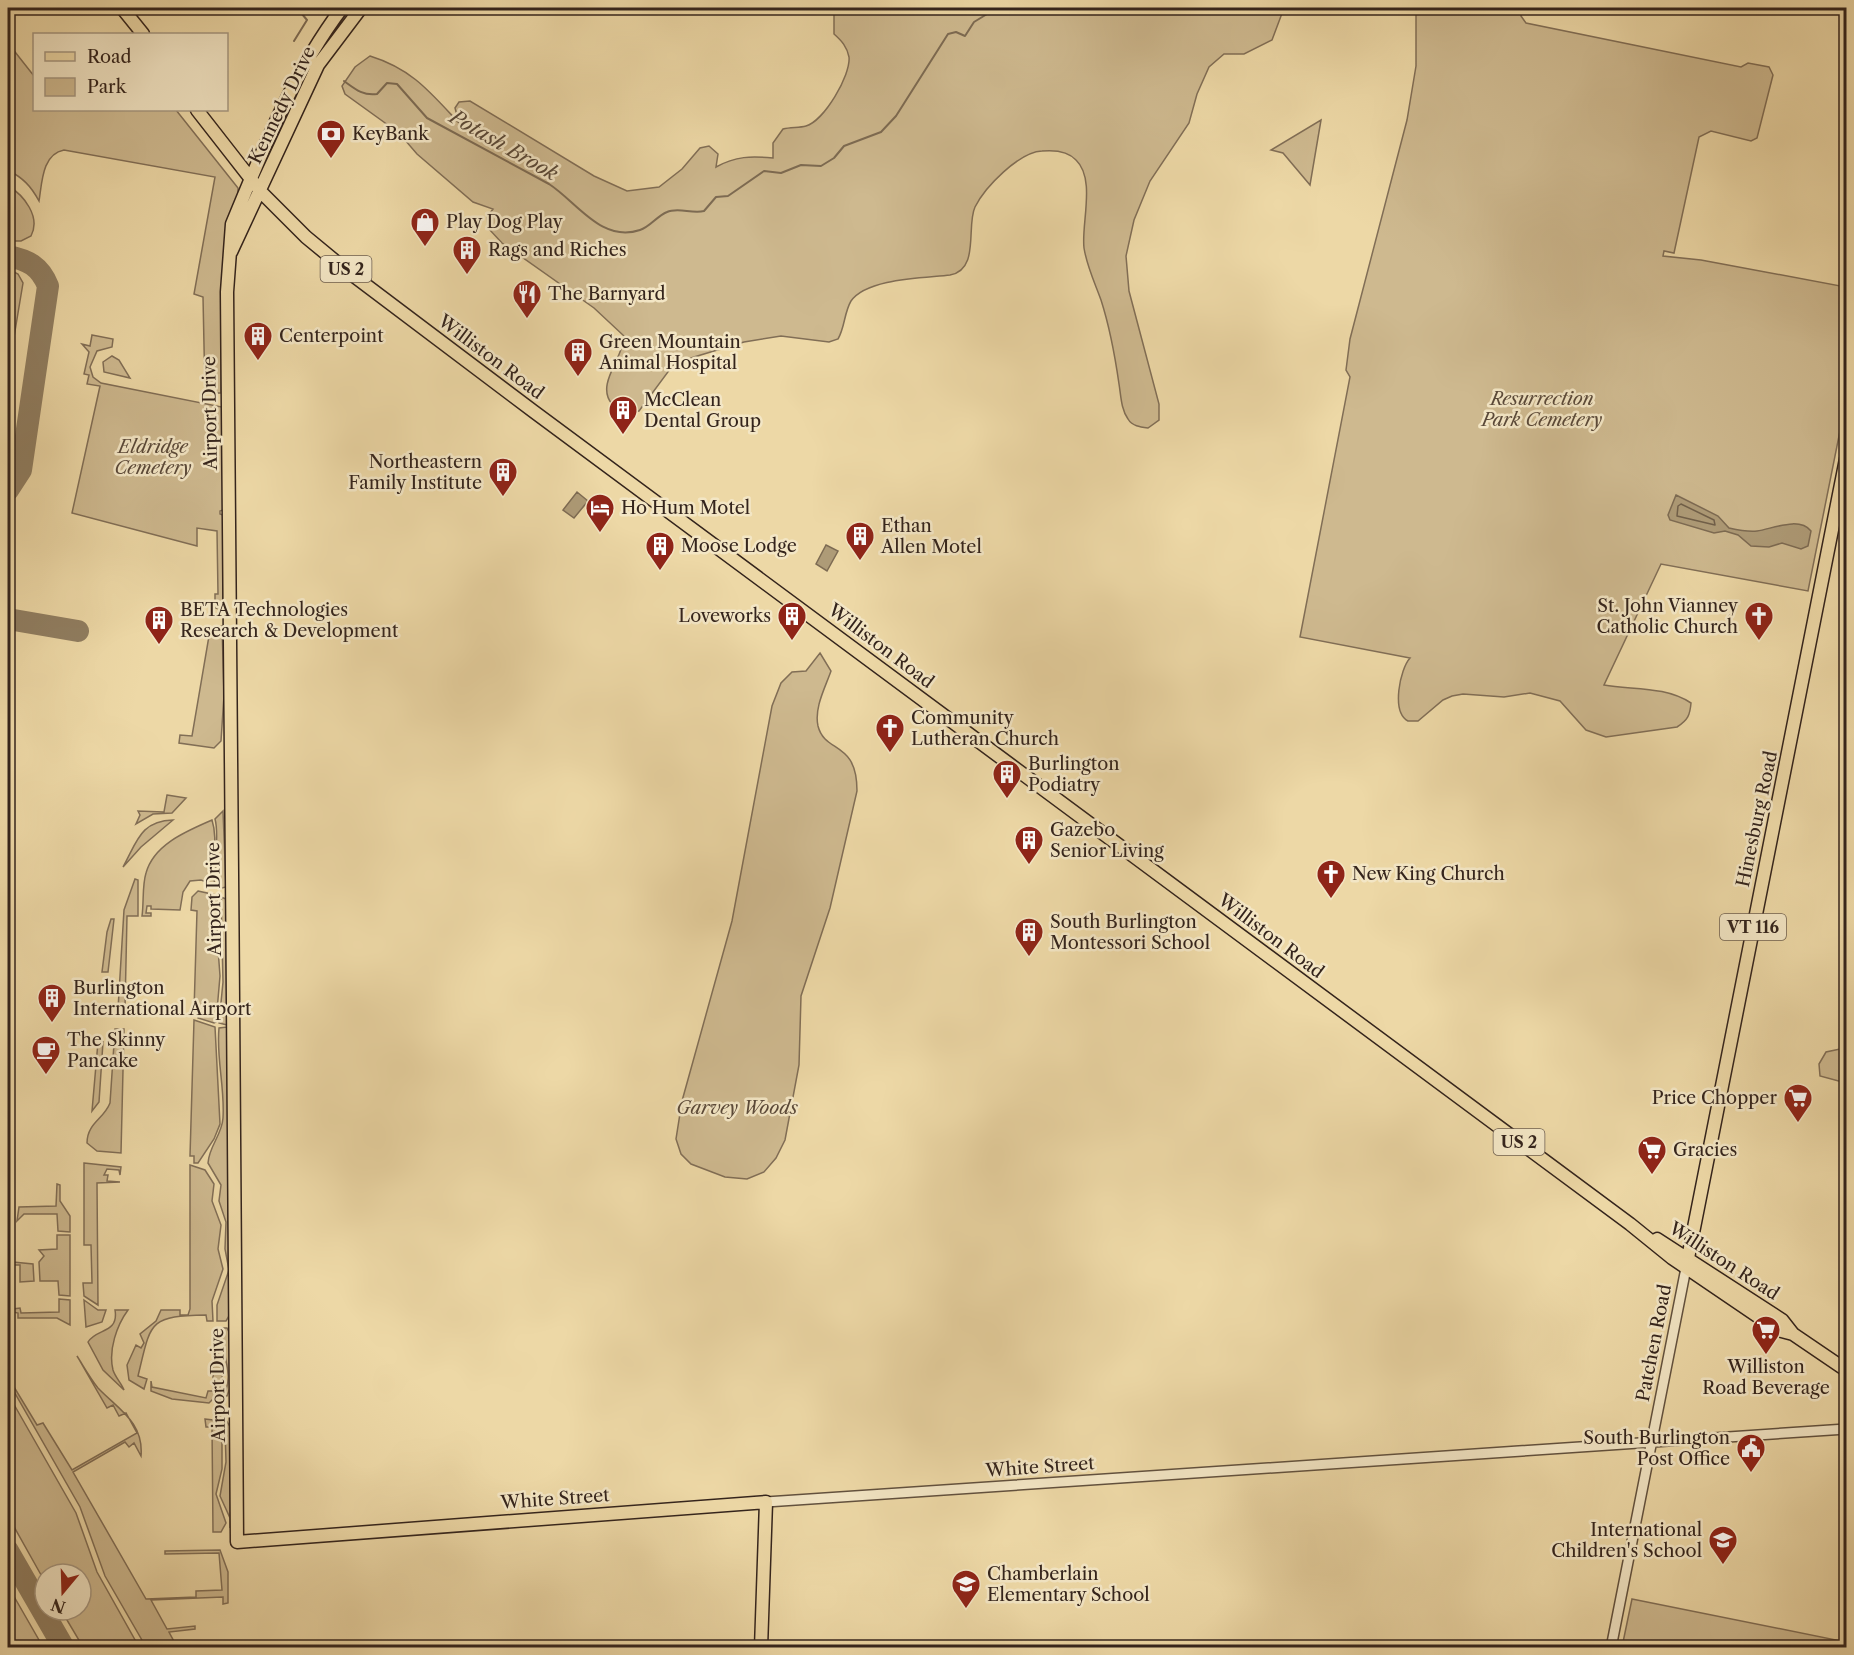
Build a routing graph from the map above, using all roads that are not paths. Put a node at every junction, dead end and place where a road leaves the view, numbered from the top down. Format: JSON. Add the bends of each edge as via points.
{"nodes":[{"id":1,"x":122,"y":8,"type":"edge"},
{"id":2,"x":342,"y":8,"type":"edge"},
{"id":3,"x":361,"y":8,"type":"edge"},
{"id":4,"x":142,"y":33,"type":"edge"},
{"id":5,"x":294,"y":82,"type":"junction"},
{"id":6,"x":300,"y":100,"type":"junction"},
{"id":7,"x":198,"y":111,"type":"edge"},
{"id":8,"x":252,"y":181,"type":"junction"},
{"id":9,"x":261,"y":192,"type":"junction"},
{"id":10,"x":229,"y":255,"type":"junction"},
{"id":11,"x":1846,"y":459,"type":"edge"},
{"id":12,"x":1687,"y":1263,"type":"junction"},
{"id":13,"x":1846,"y":1370,"type":"edge"},
{"id":14,"x":1846,"y":1430,"type":"edge"},
{"id":15,"x":1651,"y":1441,"type":"junction"},
{"id":16,"x":766,"y":1502,"type":"junction"},
{"id":17,"x":237,"y":1542,"type":"joint"},
{"id":18,"x":761,"y":1647,"type":"edge"},
{"id":19,"x":1611,"y":1647,"type":"edge"}],
"edges":[{"from":1,"to":4,"type":"main road"},
{"from":2,"to":5,"type":"main road","name":"Kennedy Drive"},
{"from":3,"to":6,"type":"main road","name":"Kennedy Drive","via":[[327,51]]},
{"from":5,"to":6,"type":"main road"},
{"from":5,"to":8,"type":"main road","name":"Kennedy Drive"},
{"from":6,"to":9,"type":"main road","name":"Kennedy Drive"},
{"from":7,"to":8,"type":"main road","name":"Williston Road","number":"US 2"},
{"from":8,"to":9,"type":"main road","name":"Williston Road","number":"US 2"},
{"from":8,"to":10,"type":"main road","name":"Airport Drive","via":[[232,224]]},
{"from":9,"to":10,"type":"main road","name":"Airport Drive"},
{"from":9,"to":12,"type":"main road","name":"Williston Road","number":"US 2","via":[[321,250],[478,370]]},
{"from":10,"to":17,"type":"main road","name":"Airport Drive"},
{"from":11,"to":12,"type":"main road","name":"Hinesburg Road","number":"VT 116"},
{"from":12,"to":13,"type":"main road","name":"Williston Road","number":"US 2","via":[[1782,1320],[1793,1334]]},
{"from":12,"to":15,"type":"street","name":"Patchen Road"},
{"from":14,"to":15,"type":"street","name":"White Street"},
{"from":15,"to":16,"type":"street","name":"White Street"},
{"from":15,"to":19,"type":"street","name":"Patchen Road"},
{"from":16,"to":17,"type":"main road","name":"White Street"},
{"from":16,"to":18,"type":"main road"}]}
